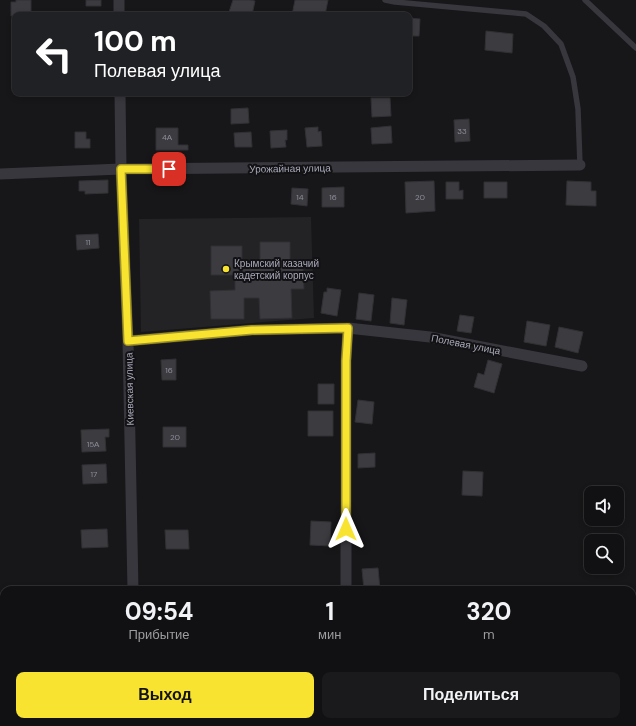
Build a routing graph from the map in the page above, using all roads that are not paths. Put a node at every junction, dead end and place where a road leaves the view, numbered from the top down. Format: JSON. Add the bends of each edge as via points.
{"nodes":[{"id":1,"x":119,"y":0,"type":"edge"},
{"id":2,"x":385,"y":0,"type":"edge"},
{"id":3,"x":585,"y":0,"type":"edge"},
{"id":4,"x":120,"y":12,"type":"edge"},
{"id":5,"x":636,"y":48,"type":"edge"},
{"id":6,"x":120,"y":96,"type":"edge"},
{"id":7,"x":580,"y":165,"type":"joint"},
{"id":8,"x":121,"y":169,"type":"junction"},
{"id":9,"x":0,"y":174,"type":"edge"},
{"id":10,"x":348,"y":328,"type":"junction"},
{"id":11,"x":128,"y":341,"type":"junction"},
{"id":12,"x":582,"y":366,"type":"dead end"},
{"id":13,"x":134,"y":586,"type":"edge"},
{"id":14,"x":346,"y":586,"type":"edge"}],
"edges":[{"from":1,"to":4,"type":"street"},
{"from":2,"to":7,"type":"lane","via":[[526,14],[544,26],[561,44],[573,77],[578,109]]},
{"from":3,"to":5,"type":"lane"},
{"from":6,"to":8,"type":"street","name":"Киевская улица"},
{"from":7,"to":8,"type":"street","name":"Урожайная улица"},
{"from":8,"to":9,"type":"street","name":"Урожайная улица"},
{"from":8,"to":11,"type":"street","name":"Киевская улица"},
{"from":10,"to":11,"type":"street","name":"Полевая улица","via":[[252,330]]},
{"from":10,"to":12,"type":"street","name":"Полевая улица","via":[[430,337]]},
{"from":10,"to":14,"type":"street"},
{"from":11,"to":13,"type":"street","name":"Киевская улица"}]}
